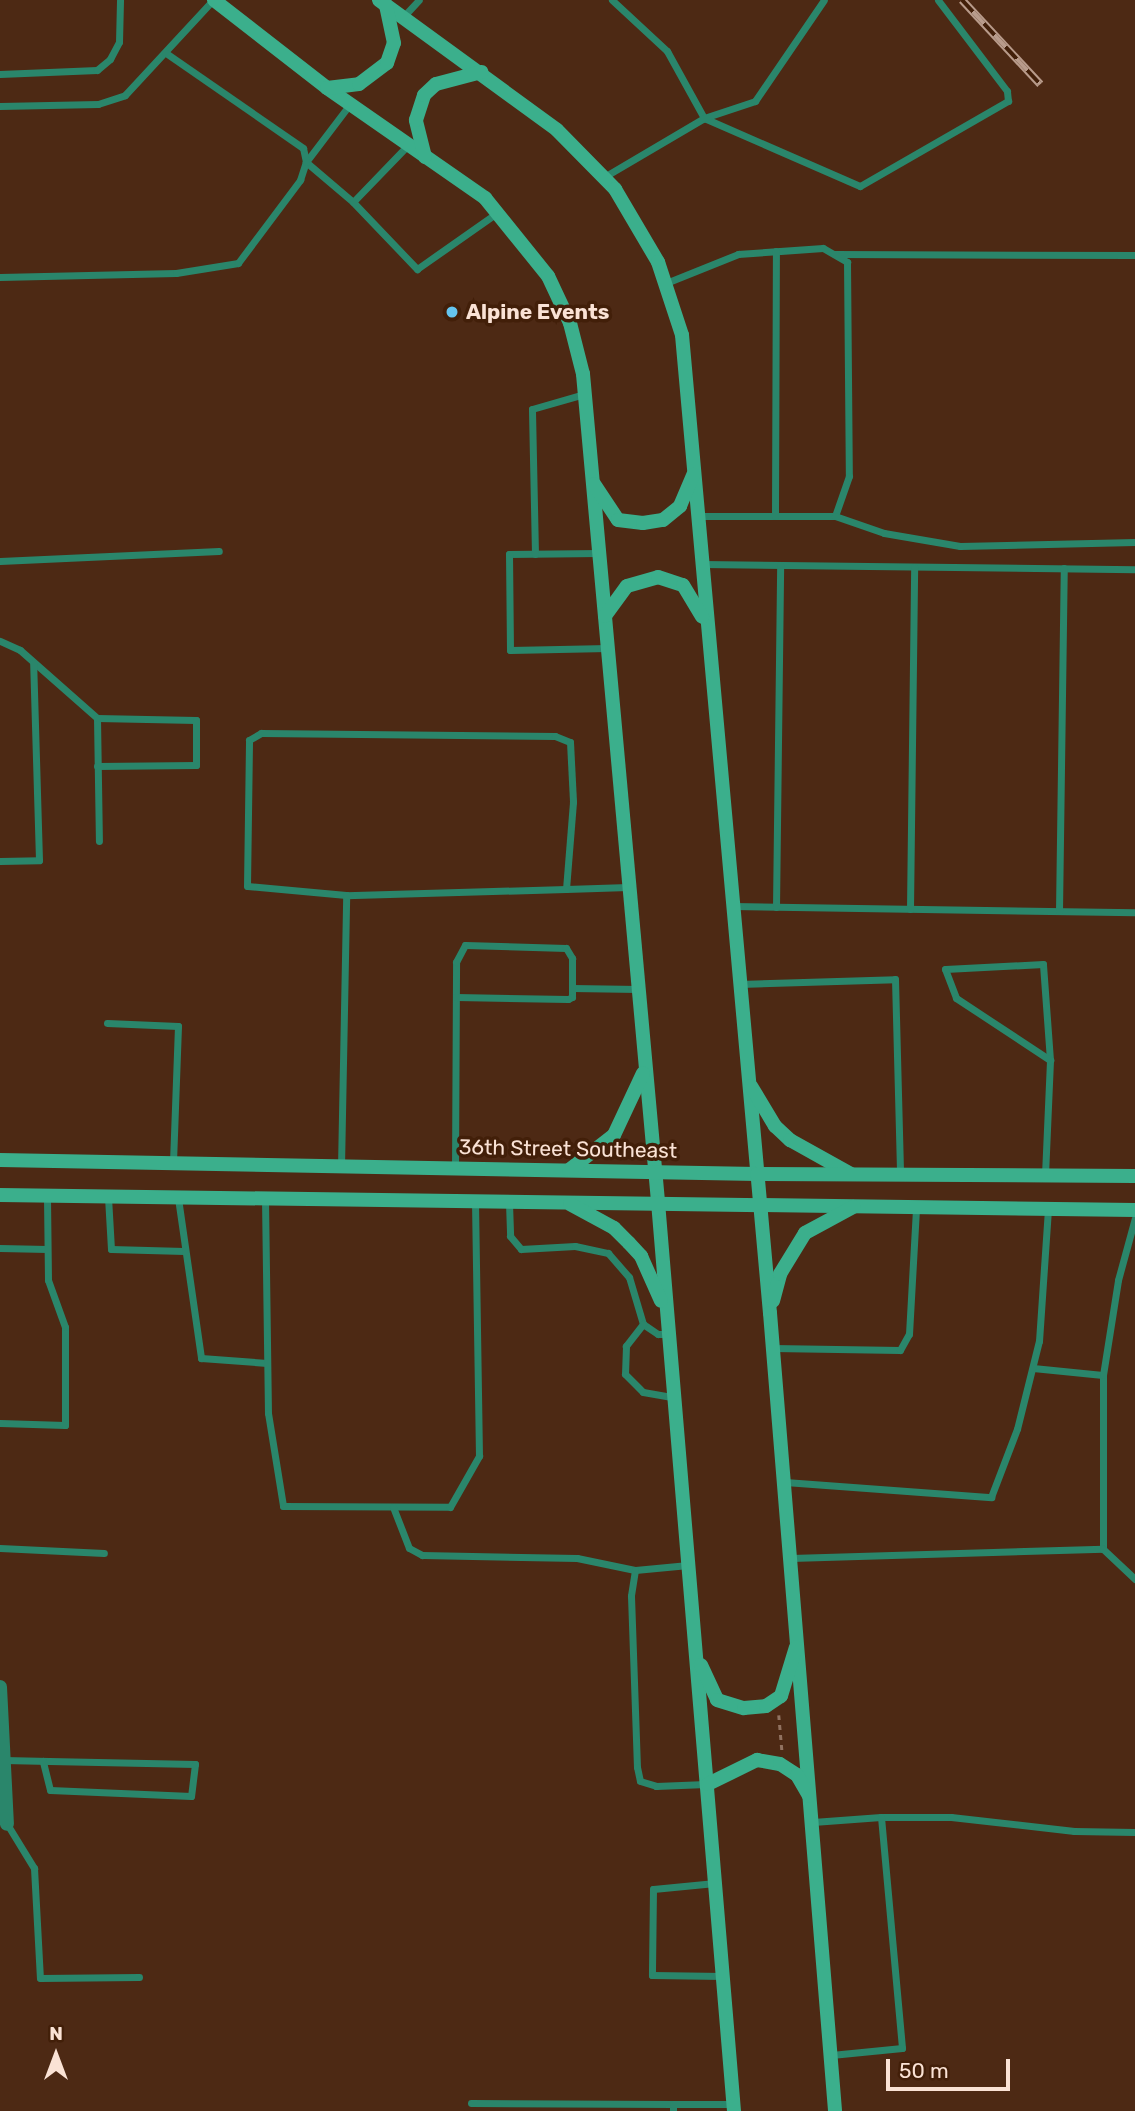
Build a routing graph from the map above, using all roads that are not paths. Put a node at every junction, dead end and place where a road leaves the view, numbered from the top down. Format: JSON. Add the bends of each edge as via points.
{"nodes":[{"id":1,"x":120,"y":0,"type":"edge"},
{"id":2,"x":214,"y":0,"type":"edge"},
{"id":3,"x":419,"y":0,"type":"edge"},
{"id":4,"x":612,"y":0,"type":"edge"},
{"id":5,"x":824,"y":0,"type":"edge"},
{"id":6,"x":938,"y":0,"type":"edge"},
{"id":7,"x":382,"y":3,"type":"edge"},
{"id":8,"x":403,"y":17,"type":"junction"},
{"id":9,"x":166,"y":53,"type":"junction"},
{"id":10,"x":481,"y":72,"type":"junction"},
{"id":11,"x":0,"y":74,"type":"edge"},
{"id":12,"x":327,"y":88,"type":"junction"},
{"id":13,"x":350,"y":104,"type":"junction"},
{"id":14,"x":0,"y":106,"type":"edge"},
{"id":15,"x":704,"y":118,"type":"junction"},
{"id":16,"x":408,"y":145,"type":"junction"},
{"id":17,"x":425,"y":157,"type":"junction"},
{"id":18,"x":306,"y":162,"type":"junction"},
{"id":19,"x":604,"y":177,"type":"junction"},
{"id":20,"x":353,"y":202,"type":"junction"},
{"id":21,"x":498,"y":212,"type":"junction"},
{"id":22,"x":776,"y":251,"type":"junction"},
{"id":23,"x":833,"y":254,"type":"junction"},
{"id":24,"x":1135,"y":255,"type":"edge"},
{"id":25,"x":0,"y":277,"type":"edge"},
{"id":26,"x":666,"y":283,"type":"junction"},
{"id":27,"x":585,"y":394,"type":"junction"},
{"id":28,"x":695,"y":470,"type":"junction"},
{"id":29,"x":594,"y":482,"type":"junction"},
{"id":30,"x":698,"y":516,"type":"junction"},
{"id":31,"x":775,"y":516,"type":"junction"},
{"id":32,"x":835,"y":516,"type":"junction"},
{"id":33,"x":1135,"y":542,"type":"edge"},
{"id":34,"x":219,"y":551,"type":"dead end"},
{"id":35,"x":600,"y":552,"type":"junction"},
{"id":36,"x":535,"y":554,"type":"junction"},
{"id":37,"x":0,"y":561,"type":"edge"},
{"id":38,"x":701,"y":564,"type":"junction"},
{"id":39,"x":780,"y":565,"type":"junction"},
{"id":40,"x":914,"y":567,"type":"junction"},
{"id":41,"x":1064,"y":568,"type":"junction"},
{"id":42,"x":1135,"y":569,"type":"edge"},
{"id":43,"x":605,"y":616,"type":"junction"},
{"id":44,"x":705,"y":622,"type":"junction"},
{"id":45,"x":0,"y":641,"type":"edge"},
{"id":46,"x":608,"y":648,"type":"junction"},
{"id":47,"x":33,"y":662,"type":"junction"},
{"id":48,"x":97,"y":718,"type":"junction"},
{"id":49,"x":97,"y":766,"type":"junction"},
{"id":50,"x":99,"y":841,"type":"dead end"},
{"id":51,"x":0,"y":861,"type":"edge"},
{"id":52,"x":628,"y":887,"type":"junction"},
{"id":53,"x":566,"y":889,"type":"junction"},
{"id":54,"x":346,"y":895,"type":"junction"},
{"id":55,"x":733,"y":906,"type":"junction"},
{"id":56,"x":776,"y":907,"type":"junction"},
{"id":57,"x":910,"y":909,"type":"junction"},
{"id":58,"x":1059,"y":911,"type":"junction"},
{"id":59,"x":1135,"y":912,"type":"edge"},
{"id":60,"x":740,"y":984,"type":"junction"},
{"id":61,"x":572,"y":988,"type":"junction"},
{"id":62,"x":638,"y":989,"type":"junction"},
{"id":63,"x":456,"y":997,"type":"junction"},
{"id":64,"x":107,"y":1023,"type":"dead end"},
{"id":65,"x":1050,"y":1060,"type":"junction"},
{"id":66,"x":645,"y":1068,"type":"junction"},
{"id":67,"x":750,"y":1083,"type":"junction"},
{"id":68,"x":0,"y":1160,"type":"edge"},
{"id":69,"x":173,"y":1164,"type":"junction"},
{"id":70,"x":341,"y":1168,"type":"junction"},
{"id":71,"x":455,"y":1169,"type":"junction"},
{"id":72,"x":569,"y":1170,"type":"junction"},
{"id":73,"x":655,"y":1171,"type":"junction"},
{"id":74,"x":757,"y":1174,"type":"junction"},
{"id":75,"x":853,"y":1175,"type":"junction"},
{"id":76,"x":900,"y":1175,"type":"junction"},
{"id":77,"x":1045,"y":1176,"type":"junction"},
{"id":78,"x":1135,"y":1176,"type":"edge"},
{"id":79,"x":0,"y":1195,"type":"edge"},
{"id":80,"x":47,"y":1196,"type":"junction"},
{"id":81,"x":108,"y":1197,"type":"junction"},
{"id":82,"x":178,"y":1198,"type":"junction"},
{"id":83,"x":265,"y":1199,"type":"junction"},
{"id":84,"x":475,"y":1202,"type":"junction"},
{"id":85,"x":659,"y":1202,"type":"junction"},
{"id":86,"x":509,"y":1203,"type":"junction"},
{"id":87,"x":569,"y":1204,"type":"junction"},
{"id":88,"x":759,"y":1205,"type":"junction"},
{"id":89,"x":853,"y":1207,"type":"junction"},
{"id":90,"x":916,"y":1208,"type":"junction"},
{"id":91,"x":1048,"y":1209,"type":"junction"},
{"id":92,"x":1135,"y":1210,"type":"edge"},
{"id":93,"x":1135,"y":1218,"type":"edge"},
{"id":94,"x":0,"y":1248,"type":"edge"},
{"id":95,"x":47,"y":1249,"type":"junction"},
{"id":96,"x":184,"y":1251,"type":"junction"},
{"id":97,"x":665,"y":1311,"type":"junction"},
{"id":98,"x":770,"y":1312,"type":"junction"},
{"id":99,"x":643,"y":1324,"type":"junction"},
{"id":100,"x":667,"y":1334,"type":"junction"},
{"id":101,"x":773,"y":1348,"type":"junction"},
{"id":102,"x":267,"y":1363,"type":"junction"},
{"id":103,"x":1032,"y":1368,"type":"junction"},
{"id":104,"x":1103,"y":1375,"type":"junction"},
{"id":105,"x":672,"y":1397,"type":"junction"},
{"id":106,"x":0,"y":1423,"type":"edge"},
{"id":107,"x":785,"y":1482,"type":"junction"},
{"id":108,"x":393,"y":1507,"type":"junction"},
{"id":109,"x":0,"y":1548,"type":"edge"},
{"id":110,"x":1102,"y":1549,"type":"junction"},
{"id":111,"x":104,"y":1553,"type":"dead end"},
{"id":112,"x":791,"y":1558,"type":"junction"},
{"id":113,"x":688,"y":1565,"type":"junction"},
{"id":114,"x":635,"y":1570,"type":"junction"},
{"id":115,"x":1135,"y":1579,"type":"edge"},
{"id":116,"x":798,"y":1639,"type":"junction"},
{"id":117,"x":696,"y":1654,"type":"junction"},
{"id":118,"x":0,"y":1687,"type":"edge"},
{"id":119,"x":3,"y":1760,"type":"junction"},
{"id":120,"x":43,"y":1761,"type":"junction"},
{"id":121,"x":708,"y":1784,"type":"junction"},
{"id":122,"x":813,"y":1804,"type":"junction"},
{"id":123,"x":881,"y":1817,"type":"junction"},
{"id":124,"x":813,"y":1822,"type":"junction"},
{"id":125,"x":7,"y":1824,"type":"joint"},
{"id":126,"x":1135,"y":1832,"type":"edge"},
{"id":127,"x":716,"y":1883,"type":"junction"},
{"id":128,"x":723,"y":1976,"type":"junction"},
{"id":129,"x":139,"y":1977,"type":"dead end"},
{"id":130,"x":831,"y":2055,"type":"junction"},
{"id":131,"x":471,"y":2103,"type":"dead end"},
{"id":132,"x":734,"y":2107,"type":"edge"},
{"id":133,"x":673,"y":2108,"type":"edge"},
{"id":134,"x":835,"y":2111,"type":"edge"}],
"edges":[{"from":1,"to":11,"type":"lane","via":[[119,41],[110,59],[97,70]]},
{"from":2,"to":9,"type":"lane"},
{"from":2,"to":12,"type":"street"},
{"from":3,"to":8,"type":"lane"},
{"from":4,"to":15,"type":"lane","via":[[667,51]]},
{"from":5,"to":15,"type":"lane","via":[[755,101]]},
{"from":6,"to":15,"type":"lane","via":[[1007,91],[1008,101],[860,187]]},
{"from":7,"to":8,"type":"street"},
{"from":7,"to":12,"type":"street","via":[[394,43],[387,63],[359,84]]},
{"from":8,"to":10,"type":"street"},
{"from":9,"to":14,"type":"lane","via":[[125,95],[98,104]]},
{"from":9,"to":18,"type":"lane","via":[[287,134],[303,148]]},
{"from":10,"to":17,"type":"street","via":[[436,84],[424,96],[416,120]]},
{"from":10,"to":19,"type":"street","via":[[557,130]]},
{"from":12,"to":13,"type":"street"},
{"from":13,"to":16,"type":"street"},
{"from":13,"to":18,"type":"lane"},
{"from":15,"to":19,"type":"lane"},
{"from":16,"to":17,"type":"street"},
{"from":16,"to":20,"type":"lane"},
{"from":17,"to":21,"type":"street"},
{"from":18,"to":20,"type":"lane"},
{"from":18,"to":25,"type":"lane","via":[[300,180],[238,262],[176,273]]},
{"from":19,"to":26,"type":"street","via":[[637,220]]},
{"from":20,"to":21,"type":"lane","via":[[417,269]]},
{"from":21,"to":27,"type":"street","via":[[548,276],[570,323]]},
{"from":22,"to":23,"type":"lane","via":[[823,248]]},
{"from":22,"to":26,"type":"lane","via":[[738,254]]},
{"from":22,"to":31,"type":"lane"},
{"from":23,"to":24,"type":"lane"},
{"from":23,"to":32,"type":"lane","via":[[848,262],[849,477]]},
{"from":26,"to":28,"type":"street","via":[[682,335]]},
{"from":27,"to":29,"type":"street"},
{"from":27,"to":36,"type":"lane","via":[[532,410]]},
{"from":28,"to":29,"type":"street","via":[[680,506],[663,520],[643,523],[618,520]]},
{"from":28,"to":30,"type":"street"},
{"from":29,"to":35,"type":"street"},
{"from":30,"to":31,"type":"lane"},
{"from":30,"to":38,"type":"street"},
{"from":31,"to":32,"type":"lane"},
{"from":32,"to":33,"type":"lane","via":[[884,533],[960,547]]},
{"from":34,"to":37,"type":"lane"},
{"from":35,"to":36,"type":"lane"},
{"from":35,"to":43,"type":"street"},
{"from":36,"to":46,"type":"lane","via":[[509,554],[510,650]]},
{"from":38,"to":39,"type":"lane"},
{"from":38,"to":44,"type":"street"},
{"from":39,"to":40,"type":"lane"},
{"from":39,"to":56,"type":"lane"},
{"from":40,"to":41,"type":"lane"},
{"from":40,"to":57,"type":"lane"},
{"from":41,"to":42,"type":"lane"},
{"from":41,"to":58,"type":"lane"},
{"from":43,"to":44,"type":"street","via":[[627,586],[658,577],[683,585]]},
{"from":43,"to":46,"type":"street"},
{"from":44,"to":55,"type":"street"},
{"from":45,"to":47,"type":"lane"},
{"from":46,"to":52,"type":"street"},
{"from":47,"to":48,"type":"lane"},
{"from":47,"to":51,"type":"lane","via":[[39,860]]},
{"from":48,"to":49,"type":"lane"},
{"from":48,"to":49,"type":"lane","via":[[196,720],[196,765]]},
{"from":49,"to":50,"type":"lane"},
{"from":52,"to":53,"type":"lane"},
{"from":52,"to":62,"type":"street"},
{"from":53,"to":54,"type":"lane"},
{"from":53,"to":54,"type":"lane","via":[[573,802],[570,742],[555,736],[261,733],[249,740],[247,886]]},
{"from":54,"to":70,"type":"lane"},
{"from":55,"to":56,"type":"lane"},
{"from":55,"to":60,"type":"street"},
{"from":56,"to":57,"type":"lane"},
{"from":57,"to":58,"type":"lane"},
{"from":58,"to":59,"type":"lane"},
{"from":60,"to":67,"type":"street"},
{"from":60,"to":76,"type":"lane","via":[[895,979]]},
{"from":61,"to":62,"type":"lane"},
{"from":61,"to":63,"type":"lane","via":[[568,999]]},
{"from":61,"to":63,"type":"lane","via":[[572,958],[566,948],[466,945],[456,962]]},
{"from":62,"to":66,"type":"street"},
{"from":63,"to":71,"type":"lane"},
{"from":64,"to":69,"type":"lane","via":[[178,1026]]},
{"from":65,"to":65,"type":"lane","via":[[1043,964],[945,969],[956,998]]},
{"from":65,"to":77,"type":"lane"},
{"from":66,"to":72,"type":"street","via":[[614,1135]]},
{"from":66,"to":73,"type":"street"},
{"from":67,"to":74,"type":"street"},
{"from":67,"to":75,"type":"street","via":[[775,1126],[790,1140]]},
{"from":68,"to":69,"type":"street","name":"36th Street Southeast"},
{"from":69,"to":70,"type":"street","name":"36th Street Southeast"},
{"from":70,"to":71,"type":"street","name":"36th Street Southeast"},
{"from":71,"to":72,"type":"street","name":"36th Street Southeast"},
{"from":72,"to":73,"type":"street","name":"36th Street Southeast"},
{"from":73,"to":74,"type":"street","name":"36th Street Southeast"},
{"from":73,"to":85,"type":"street"},
{"from":74,"to":75,"type":"street","name":"36th Street Southeast"},
{"from":74,"to":88,"type":"street"},
{"from":75,"to":76,"type":"street","name":"36th Street Southeast"},
{"from":76,"to":77,"type":"street","name":"36th Street Southeast"},
{"from":77,"to":78,"type":"street","name":"36th Street Southeast"},
{"from":79,"to":80,"type":"street"},
{"from":80,"to":81,"type":"street"},
{"from":80,"to":95,"type":"lane"},
{"from":81,"to":82,"type":"street"},
{"from":81,"to":96,"type":"lane","via":[[111,1249]]},
{"from":82,"to":83,"type":"street"},
{"from":82,"to":96,"type":"lane"},
{"from":83,"to":84,"type":"street"},
{"from":83,"to":102,"type":"lane"},
{"from":84,"to":86,"type":"street"},
{"from":84,"to":108,"type":"lane","via":[[480,1456],[450,1507]]},
{"from":85,"to":87,"type":"street"},
{"from":85,"to":88,"type":"street"},
{"from":85,"to":97,"type":"street"},
{"from":86,"to":87,"type":"street"},
{"from":86,"to":99,"type":"lane","via":[[510,1236],[521,1249],[592,1248],[620,1264],[635,1293]]},
{"from":87,"to":97,"type":"street","via":[[614,1228],[629,1242],[641,1256]]},
{"from":88,"to":89,"type":"street"},
{"from":88,"to":98,"type":"street"},
{"from":89,"to":90,"type":"street"},
{"from":89,"to":98,"type":"street","via":[[805,1233],[792,1249]]},
{"from":90,"to":91,"type":"street"},
{"from":90,"to":101,"type":"lane","via":[[909,1334],[900,1350]]},
{"from":91,"to":92,"type":"street"},
{"from":91,"to":103,"type":"lane","via":[[1040,1341]]},
{"from":93,"to":104,"type":"lane","via":[[1118,1280]]},
{"from":94,"to":95,"type":"lane"},
{"from":95,"to":106,"type":"lane","via":[[48,1280],[65,1328],[65,1425]]},
{"from":96,"to":102,"type":"lane","via":[[201,1358]]},
{"from":97,"to":100,"type":"street"},
{"from":98,"to":101,"type":"street"},
{"from":99,"to":100,"type":"lane"},
{"from":99,"to":105,"type":"lane","via":[[626,1346],[625,1374],[643,1392]]},
{"from":100,"to":105,"type":"street"},
{"from":101,"to":107,"type":"street"},
{"from":102,"to":108,"type":"lane","via":[[268,1413],[283,1506]]},
{"from":103,"to":104,"type":"lane"},
{"from":103,"to":107,"type":"lane","via":[[1017,1429],[991,1497]]},
{"from":104,"to":110,"type":"lane"},
{"from":105,"to":113,"type":"street"},
{"from":107,"to":112,"type":"street"},
{"from":108,"to":114,"type":"lane","via":[[409,1548],[422,1555],[577,1558]]},
{"from":109,"to":111,"type":"lane"},
{"from":110,"to":112,"type":"lane"},
{"from":110,"to":115,"type":"lane"},
{"from":112,"to":116,"type":"street"},
{"from":113,"to":114,"type":"lane"},
{"from":113,"to":117,"type":"street"},
{"from":114,"to":121,"type":"lane","via":[[631,1595],[640,1782],[656,1786]]},
{"from":116,"to":117,"type":"street","via":[[780,1696],[766,1706],[744,1708],[717,1700]]},
{"from":116,"to":122,"type":"street"},
{"from":117,"to":121,"type":"street"},
{"from":118,"to":119,"type":"street"},
{"from":119,"to":120,"type":"lane"},
{"from":119,"to":125,"type":"street"},
{"from":120,"to":120,"type":"lane","via":[[195,1764],[191,1796],[50,1790]]},
{"from":121,"to":122,"type":"street","via":[[757,1760],[780,1764],[797,1775]]},
{"from":121,"to":127,"type":"street"},
{"from":122,"to":124,"type":"street"},
{"from":123,"to":124,"type":"lane"},
{"from":123,"to":126,"type":"lane","via":[[951,1817],[1074,1831]]},
{"from":123,"to":130,"type":"lane","via":[[902,2048]]},
{"from":124,"to":130,"type":"street"},
{"from":125,"to":129,"type":"lane","via":[[34,1868],[40,1978]]},
{"from":127,"to":128,"type":"street"},
{"from":127,"to":128,"type":"lane","via":[[653,1889],[652,1975]]},
{"from":128,"to":132,"type":"street"},
{"from":130,"to":134,"type":"street"},
{"from":131,"to":133,"type":"lane"},
{"from":132,"to":133,"type":"lane"}]}
